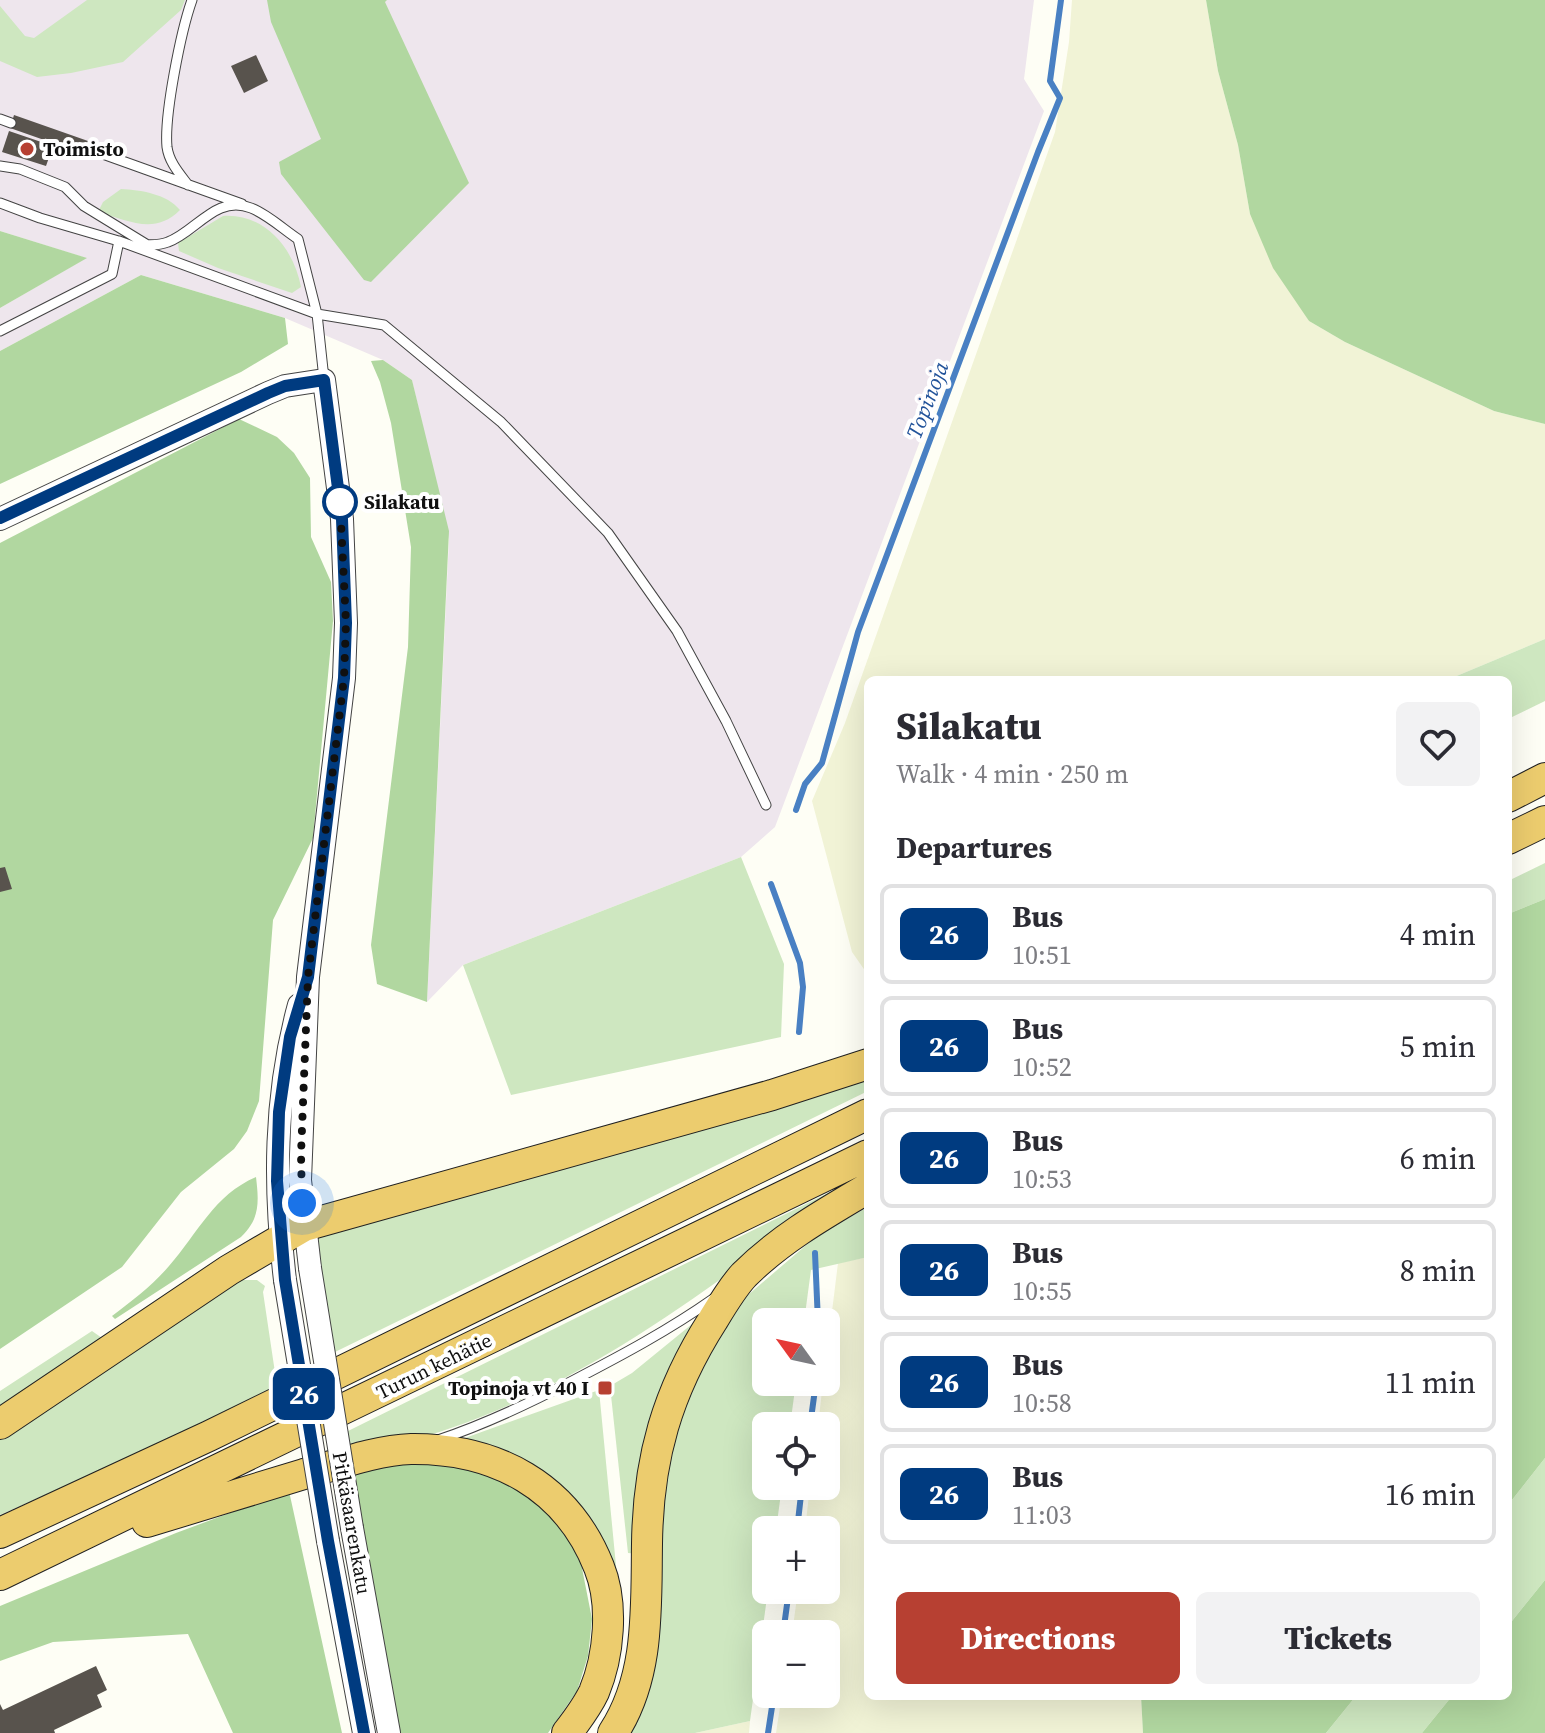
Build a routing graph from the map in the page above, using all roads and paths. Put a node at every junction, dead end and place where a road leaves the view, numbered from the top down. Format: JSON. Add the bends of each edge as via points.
{"nodes":[{"id":1,"x":192,"y":0,"type":"edge"},
{"id":2,"x":0,"y":119,"type":"edge"},
{"id":3,"x":11,"y":123,"type":"dead end"},
{"id":4,"x":86,"y":148,"type":"dead end"},
{"id":5,"x":0,"y":166,"type":"edge"},
{"id":6,"x":188,"y":185,"type":"junction"},
{"id":7,"x":0,"y":203,"type":"edge"},
{"id":8,"x":249,"y":207,"type":"junction"},
{"id":9,"x":119,"y":241,"type":"junction"},
{"id":10,"x":149,"y":246,"type":"junction"},
{"id":11,"x":317,"y":314,"type":"junction"},
{"id":12,"x":0,"y":331,"type":"edge"},
{"id":13,"x":324,"y":380,"type":"junction"},
{"id":14,"x":0,"y":519,"type":"edge"},
{"id":15,"x":1545,"y":778,"type":"edge"},
{"id":16,"x":1512,"y":795,"type":"edge"},
{"id":17,"x":766,"y":805,"type":"dead end"},
{"id":18,"x":1545,"y":821,"type":"edge"},
{"id":19,"x":1512,"y":837,"type":"edge"},
{"id":20,"x":864,"y":1065,"type":"edge"},
{"id":21,"x":864,"y":1116,"type":"edge"},
{"id":22,"x":864,"y":1157,"type":"edge"},
{"id":23,"x":864,"y":1190,"type":"edge"},
{"id":24,"x":292,"y":1232,"type":"junction"},
{"id":25,"x":742,"y":1278,"type":"junction"},
{"id":26,"x":0,"y":1424,"type":"edge"},
{"id":27,"x":409,"y":1449,"type":"junction"},
{"id":28,"x":0,"y":1533,"type":"edge"},
{"id":29,"x":57,"y":1549,"type":"junction"},
{"id":30,"x":0,"y":1575,"type":"edge"},
{"id":31,"x":364,"y":1733,"type":"edge"},
{"id":32,"x":389,"y":1733,"type":"edge"},
{"id":33,"x":567,"y":1733,"type":"edge"},
{"id":34,"x":613,"y":1733,"type":"edge"}],
"edges":[{"from":1,"to":6,"type":"lane","via":[[168,115],[167,147]]},
{"from":2,"to":3,"type":"lane"},
{"from":4,"to":6,"type":"lane","name":"Pitkäsaarenkatu"},
{"from":5,"to":10,"type":"lane","via":[[65,187],[84,206]]},
{"from":6,"to":8,"type":"lane","name":"Pitkäsaarenkatu"},
{"from":7,"to":9,"type":"lane"},
{"from":8,"to":10,"type":"lane","via":[[214,209],[183,234]]},
{"from":8,"to":11,"type":"lane","name":"Pitkäsaarenkatu","via":[[298,239]]},
{"from":9,"to":10,"type":"lane"},
{"from":9,"to":11,"type":"lane"},
{"from":9,"to":12,"type":"lane","via":[[112,274]]},
{"from":11,"to":13,"type":"lane","name":"Pitkäsaarenkatu"},
{"from":11,"to":17,"type":"lane","via":[[384,325],[501,422],[608,533],[677,631]]},
{"from":13,"to":14,"type":"street","via":[[268,393]]},
{"from":13,"to":24,"type":"street","name":"Pitkäsaarenkatu","via":[[342,519],[344,678],[308,977],[300,1180]]},
{"from":15,"to":16,"type":"highway"},
{"from":18,"to":19,"type":"highway"},
{"from":20,"to":24,"type":"highway"},
{"from":21,"to":28,"type":"highway","name":"Turun kehätie"},
{"from":22,"to":29,"type":"highway","name":"Turun kehätie"},
{"from":23,"to":25,"type":"highway","via":[[813,1220]]},
{"from":24,"to":26,"type":"highway"},
{"from":24,"to":31,"type":"street","name":"Pitkäsaarenkatu","bridge":true,"via":[[285,1280]]},
{"from":24,"to":32,"type":"street","name":"Pitkäsaarenkatu","bridge":true,"via":[[310,1268]]},
{"from":25,"to":27,"type":"lane","via":[[673,1327],[603,1366],[500,1416]]},
{"from":25,"to":34,"type":"highway","via":[[692,1353],[665,1418],[648,1511],[639,1675]]},
{"from":27,"to":29,"type":"highway","via":[[351,1460]]},
{"from":27,"to":33,"type":"highway","via":[[493,1461],[538,1485],[579,1526],[601,1572],[608,1619],[594,1693]]},
{"from":29,"to":30,"type":"highway","name":"Turun kehätie"}]}
